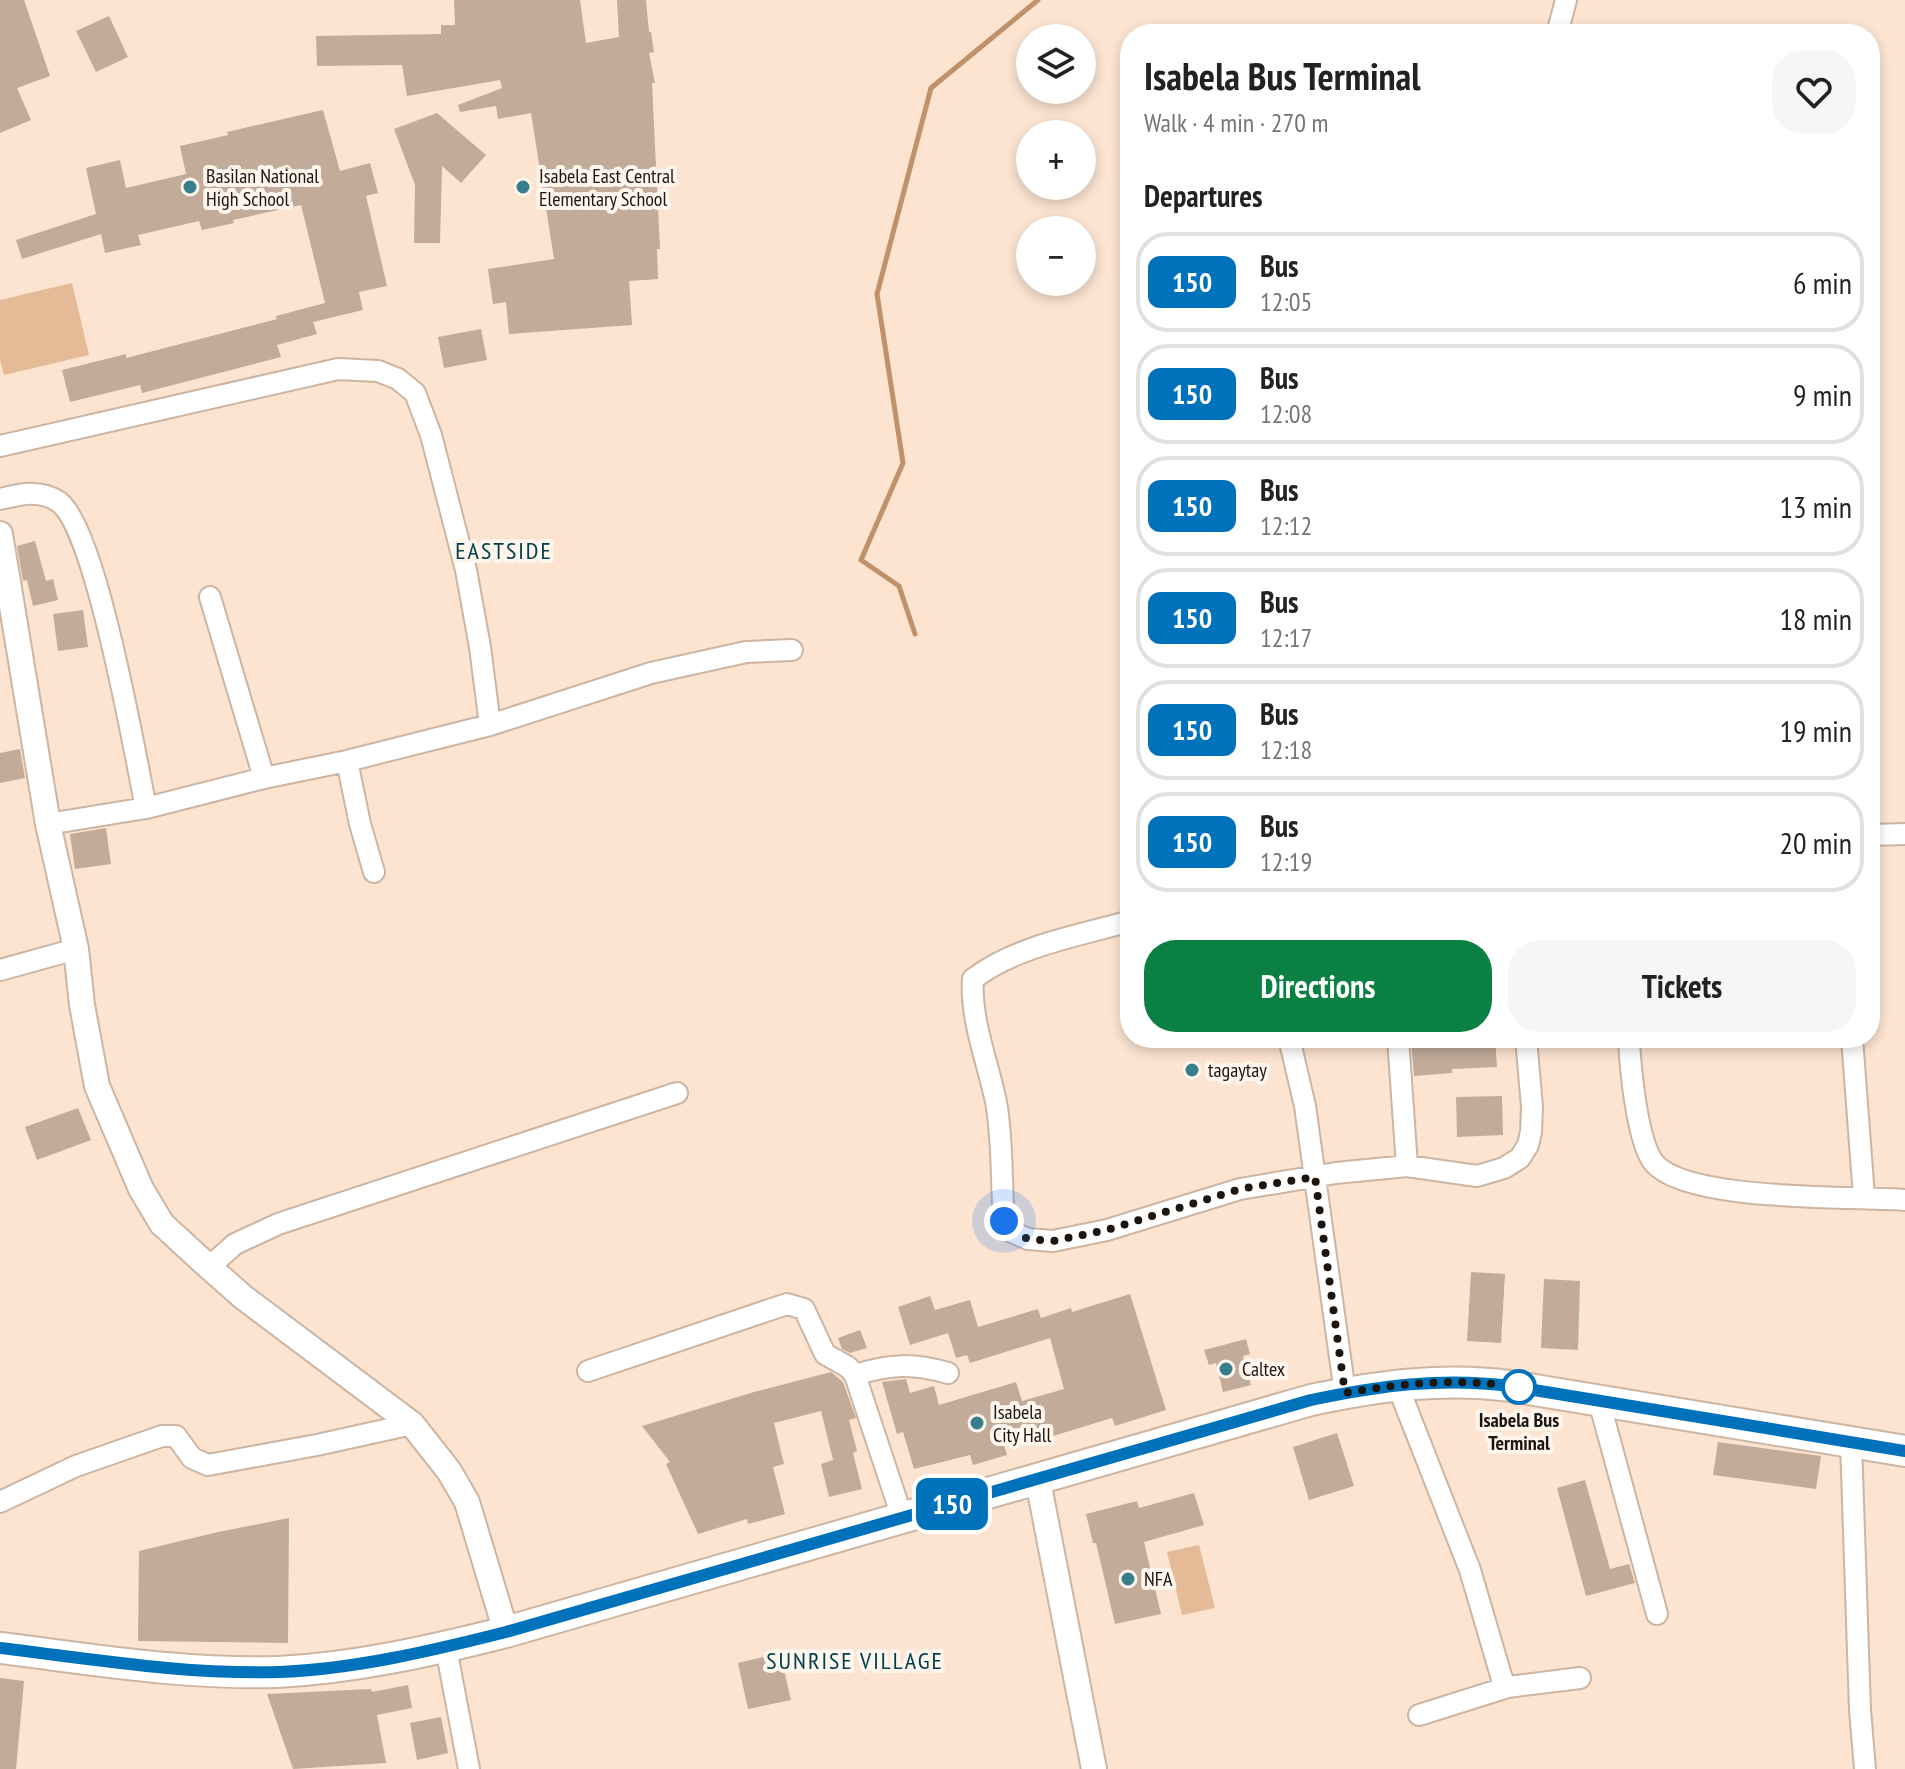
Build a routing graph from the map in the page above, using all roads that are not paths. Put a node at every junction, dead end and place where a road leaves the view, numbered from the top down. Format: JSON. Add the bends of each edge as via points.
{"nodes":[{"id":1,"x":1566,"y":0,"type":"edge"},
{"id":2,"x":1560,"y":24,"type":"edge"},
{"id":3,"x":0,"y":446,"type":"edge"},
{"id":4,"x":0,"y":499,"type":"edge"},
{"id":5,"x":0,"y":534,"type":"edge"},
{"id":6,"x":210,"y":597,"type":"dead end"},
{"id":7,"x":792,"y":650,"type":"dead end"},
{"id":8,"x":490,"y":725,"type":"junction"},
{"id":9,"x":347,"y":761,"type":"junction"},
{"id":10,"x":264,"y":778,"type":"junction"},
{"id":11,"x":146,"y":808,"type":"junction"},
{"id":12,"x":48,"y":824,"type":"junction"},
{"id":13,"x":1905,"y":834,"type":"edge"},
{"id":14,"x":1880,"y":835,"type":"edge"},
{"id":15,"x":374,"y":872,"type":"dead end"},
{"id":16,"x":1120,"y":924,"type":"edge"},
{"id":17,"x":76,"y":949,"type":"junction"},
{"id":18,"x":0,"y":970,"type":"edge"},
{"id":19,"x":1291,"y":1048,"type":"edge"},
{"id":20,"x":1399,"y":1048,"type":"edge"},
{"id":21,"x":1527,"y":1048,"type":"edge"},
{"id":22,"x":1629,"y":1048,"type":"edge"},
{"id":23,"x":1853,"y":1048,"type":"edge"},
{"id":24,"x":677,"y":1093,"type":"dead end"},
{"id":25,"x":1407,"y":1166,"type":"junction"},
{"id":26,"x":1315,"y":1177,"type":"junction"},
{"id":27,"x":1864,"y":1197,"type":"junction"},
{"id":28,"x":1905,"y":1200,"type":"edge"},
{"id":29,"x":209,"y":1267,"type":"junction"},
{"id":30,"x":588,"y":1371,"type":"dead end"},
{"id":31,"x":948,"y":1373,"type":"dead end"},
{"id":32,"x":855,"y":1375,"type":"junction"},
{"id":33,"x":1397,"y":1384,"type":"junction"},
{"id":34,"x":1345,"y":1393,"type":"junction"},
{"id":35,"x":1599,"y":1401,"type":"junction"},
{"id":36,"x":412,"y":1424,"type":"junction"},
{"id":37,"x":1851,"y":1442,"type":"junction"},
{"id":38,"x":1905,"y":1451,"type":"edge"},
{"id":39,"x":1038,"y":1481,"type":"junction"},
{"id":40,"x":0,"y":1502,"type":"edge"},
{"id":41,"x":902,"y":1517,"type":"junction"},
{"id":42,"x":1657,"y":1614,"type":"dead end"},
{"id":43,"x":506,"y":1632,"type":"junction"},
{"id":44,"x":0,"y":1648,"type":"edge"},
{"id":45,"x":446,"y":1648,"type":"junction"},
{"id":46,"x":1580,"y":1678,"type":"dead end"},
{"id":47,"x":1508,"y":1687,"type":"junction"},
{"id":48,"x":1419,"y":1715,"type":"dead end"},
{"id":49,"x":469,"y":1769,"type":"edge"},
{"id":50,"x":1094,"y":1769,"type":"edge"},
{"id":51,"x":1865,"y":1769,"type":"edge"}],
"edges":[{"from":1,"to":2,"type":"street"},
{"from":3,"to":8,"type":"street","via":[[338,369],[378,371],[398,379],[415,393],[431,435],[466,570]]},
{"from":4,"to":11,"type":"street","via":[[43,494],[61,504],[78,531],[119,673]]},
{"from":5,"to":12,"type":"street"},
{"from":6,"to":10,"type":"street"},
{"from":7,"to":8,"type":"street","via":[[746,652],[651,673]]},
{"from":8,"to":9,"type":"street"},
{"from":9,"to":10,"type":"street"},
{"from":9,"to":15,"type":"street"},
{"from":10,"to":11,"type":"street"},
{"from":11,"to":12,"type":"street"},
{"from":12,"to":17,"type":"street"},
{"from":13,"to":14,"type":"street"},
{"from":16,"to":26,"type":"street","via":[[990,966],[973,979],[997,1106],[1004,1221],[1012,1232],[1053,1241],[1240,1189]]},
{"from":17,"to":18,"type":"street"},
{"from":17,"to":29,"type":"street","via":[[97,1086],[141,1189],[162,1224]]},
{"from":19,"to":26,"type":"street"},
{"from":20,"to":25,"type":"street"},
{"from":21,"to":25,"type":"street","via":[[1531,1132],[1520,1158],[1477,1176]]},
{"from":22,"to":27,"type":"street","via":[[1639,1121],[1653,1162],[1672,1176],[1686,1183],[1774,1196]]},
{"from":23,"to":27,"type":"street"},
{"from":24,"to":29,"type":"street","via":[[278,1224],[235,1244]]},
{"from":25,"to":26,"type":"street"},
{"from":26,"to":34,"type":"street"},
{"from":27,"to":28,"type":"street"},
{"from":29,"to":36,"type":"street"},
{"from":30,"to":32,"type":"street","via":[[787,1304],[804,1309],[825,1354]]},
{"from":31,"to":32,"type":"street","via":[[905,1365]]},
{"from":32,"to":41,"type":"street"},
{"from":33,"to":34,"type":"main road"},
{"from":33,"to":35,"type":"main road","via":[[1473,1381]]},
{"from":33,"to":47,"type":"street","via":[[1470,1570]]},
{"from":34,"to":39,"type":"main road"},
{"from":35,"to":37,"type":"main road"},
{"from":35,"to":42,"type":"street"},
{"from":36,"to":40,"type":"street","via":[[208,1465],[192,1458],[176,1436],[162,1436],[76,1466]]},
{"from":36,"to":43,"type":"street","via":[[467,1502]]},
{"from":37,"to":38,"type":"main road"},
{"from":37,"to":51,"type":"street"},
{"from":39,"to":41,"type":"main road"},
{"from":39,"to":50,"type":"street"},
{"from":41,"to":43,"type":"main road"},
{"from":43,"to":45,"type":"main road"},
{"from":44,"to":45,"type":"main road","via":[[276,1672]]},
{"from":45,"to":49,"type":"street"},
{"from":46,"to":47,"type":"street"},
{"from":47,"to":48,"type":"street"}]}
